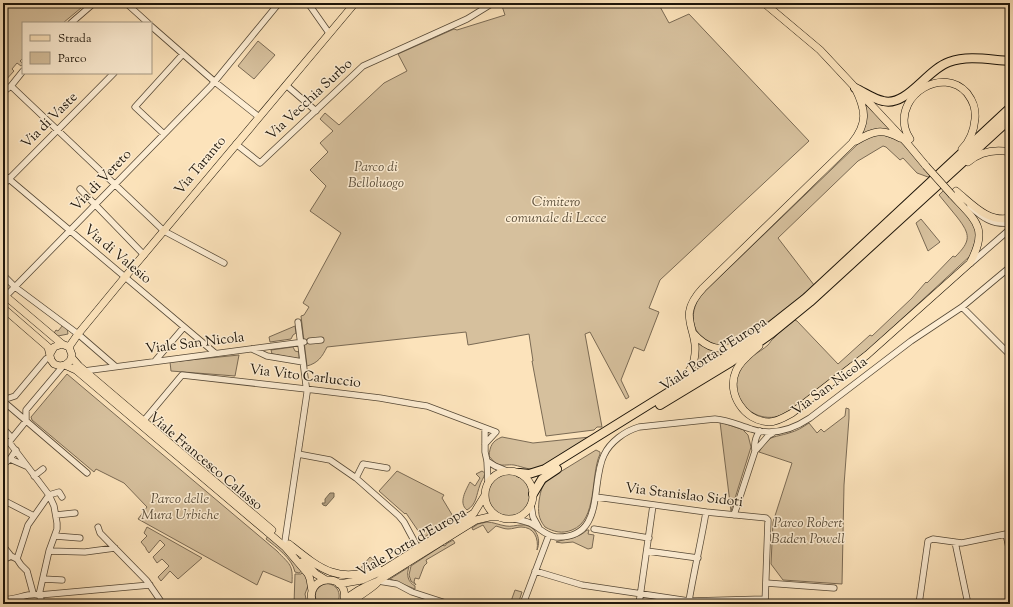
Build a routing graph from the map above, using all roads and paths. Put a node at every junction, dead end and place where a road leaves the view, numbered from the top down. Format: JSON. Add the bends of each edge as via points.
{"nodes":[{"id":1,"x":94,"y":3,"type":"edge"},
{"id":2,"x":126,"y":3,"type":"edge"},
{"id":3,"x":279,"y":3,"type":"edge"},
{"id":4,"x":308,"y":3,"type":"edge"},
{"id":5,"x":354,"y":3,"type":"edge"},
{"id":6,"x":493,"y":3,"type":"edge"},
{"id":7,"x":764,"y":3,"type":"edge"},
{"id":8,"x":72,"y":22,"type":"edge"},
{"id":9,"x":147,"y":22,"type":"edge"},
{"id":10,"x":153,"y":28,"type":"edge"},
{"id":11,"x":329,"y":33,"type":"junction"},
{"id":12,"x":183,"y":54,"type":"junction"},
{"id":13,"x":1010,"y":61,"type":"edge"},
{"id":14,"x":22,"y":72,"type":"edge"},
{"id":15,"x":113,"y":74,"type":"edge"},
{"id":16,"x":215,"y":82,"type":"junction"},
{"id":17,"x":286,"y":85,"type":"junction"},
{"id":18,"x":11,"y":86,"type":"junction"},
{"id":19,"x":855,"y":88,"type":"junction"},
{"id":20,"x":3,"y":92,"type":"edge"},
{"id":21,"x":1010,"y":108,"type":"edge"},
{"id":22,"x":316,"y":111,"type":"junction"},
{"id":23,"x":259,"y":117,"type":"junction"},
{"id":24,"x":1010,"y":119,"type":"edge"},
{"id":25,"x":58,"y":129,"type":"junction"},
{"id":26,"x":164,"y":134,"type":"junction"},
{"id":27,"x":908,"y":141,"type":"junction"},
{"id":28,"x":852,"y":143,"type":"junction"},
{"id":29,"x":236,"y":144,"type":"junction"},
{"id":30,"x":1010,"y":152,"type":"edge"},
{"id":31,"x":948,"y":170,"type":"junction"},
{"id":32,"x":3,"y":174,"type":"edge"},
{"id":33,"x":9,"y":179,"type":"junction"},
{"id":34,"x":3,"y":185,"type":"edge"},
{"id":35,"x":115,"y":185,"type":"junction"},
{"id":36,"x":80,"y":189,"type":"dead end"},
{"id":37,"x":954,"y":193,"type":"junction"},
{"id":38,"x":95,"y":205,"type":"junction"},
{"id":39,"x":1010,"y":218,"type":"edge"},
{"id":40,"x":1010,"y":223,"type":"edge"},
{"id":41,"x":1010,"y":229,"type":"edge"},
{"id":42,"x":70,"y":231,"type":"junction"},
{"id":43,"x":164,"y":231,"type":"junction"},
{"id":44,"x":144,"y":255,"type":"junction"},
{"id":45,"x":224,"y":262,"type":"dead end"},
{"id":46,"x":970,"y":263,"type":"junction"},
{"id":47,"x":1010,"y":267,"type":"edge"},
{"id":48,"x":3,"y":275,"type":"edge"},
{"id":49,"x":125,"y":277,"type":"junction"},
{"id":50,"x":15,"y":287,"type":"junction"},
{"id":51,"x":4,"y":295,"type":"edge"},
{"id":52,"x":962,"y":307,"type":"junction"},
{"id":53,"x":3,"y":308,"type":"edge"},
{"id":54,"x":298,"y":322,"type":"dead end"},
{"id":55,"x":184,"y":327,"type":"junction"},
{"id":56,"x":692,"y":331,"type":"junction"},
{"id":57,"x":78,"y":334,"type":"junction"},
{"id":58,"x":321,"y":340,"type":"dead end"},
{"id":59,"x":764,"y":340,"type":"junction"},
{"id":60,"x":305,"y":342,"type":"junction"},
{"id":61,"x":749,"y":342,"type":"junction"},
{"id":62,"x":65,"y":345,"type":"junction"},
{"id":63,"x":251,"y":349,"type":"junction"},
{"id":64,"x":215,"y":353,"type":"junction"},
{"id":65,"x":50,"y":355,"type":"junction"},
{"id":66,"x":1010,"y":355,"type":"edge"},
{"id":67,"x":72,"y":358,"type":"junction"},
{"id":68,"x":155,"y":361,"type":"junction"},
{"id":69,"x":303,"y":362,"type":"junction"},
{"id":70,"x":64,"y":365,"type":"junction"},
{"id":71,"x":115,"y":366,"type":"junction"},
{"id":72,"x":84,"y":370,"type":"junction"},
{"id":73,"x":678,"y":387,"type":"junction"},
{"id":74,"x":306,"y":389,"type":"junction"},
{"id":75,"x":15,"y":396,"type":"junction"},
{"id":76,"x":3,"y":400,"type":"edge"},
{"id":77,"x":14,"y":410,"type":"junction"},
{"id":78,"x":26,"y":410,"type":"junction"},
{"id":79,"x":26,"y":421,"type":"junction"},
{"id":80,"x":142,"y":423,"type":"junction"},
{"id":81,"x":745,"y":427,"type":"junction"},
{"id":82,"x":3,"y":428,"type":"edge"},
{"id":83,"x":485,"y":428,"type":"junction"},
{"id":84,"x":760,"y":431,"type":"junction"},
{"id":85,"x":774,"y":432,"type":"junction"},
{"id":86,"x":12,"y":438,"type":"junction"},
{"id":87,"x":761,"y":443,"type":"junction"},
{"id":88,"x":486,"y":444,"type":"junction"},
{"id":89,"x":754,"y":444,"type":"junction"},
{"id":90,"x":16,"y":450,"type":"junction"},
{"id":91,"x":755,"y":451,"type":"junction"},
{"id":92,"x":298,"y":454,"type":"junction"},
{"id":93,"x":10,"y":459,"type":"junction"},
{"id":94,"x":488,"y":461,"type":"junction"},
{"id":95,"x":3,"y":462,"type":"edge"},
{"id":96,"x":27,"y":466,"type":"junction"},
{"id":97,"x":387,"y":468,"type":"dead end"},
{"id":98,"x":44,"y":469,"type":"dead end"},
{"id":99,"x":507,"y":471,"type":"junction"},
{"id":100,"x":87,"y":473,"type":"dead end"},
{"id":101,"x":520,"y":473,"type":"junction"},
{"id":102,"x":34,"y":476,"type":"junction"},
{"id":103,"x":356,"y":478,"type":"junction"},
{"id":104,"x":488,"y":483,"type":"junction"},
{"id":105,"x":534,"y":494,"type":"junction"},
{"id":106,"x":49,"y":495,"type":"junction"},
{"id":107,"x":485,"y":496,"type":"junction"},
{"id":108,"x":62,"y":497,"type":"dead end"},
{"id":109,"x":596,"y":497,"type":"junction"},
{"id":110,"x":3,"y":500,"type":"edge"},
{"id":111,"x":531,"y":505,"type":"junction"},
{"id":112,"x":654,"y":505,"type":"junction"},
{"id":113,"x":706,"y":512,"type":"junction"},
{"id":114,"x":74,"y":513,"type":"dead end"},
{"id":115,"x":56,"y":515,"type":"junction"},
{"id":116,"x":734,"y":515,"type":"junction"},
{"id":117,"x":34,"y":516,"type":"junction"},
{"id":118,"x":497,"y":517,"type":"junction"},
{"id":119,"x":515,"y":519,"type":"junction"},
{"id":120,"x":98,"y":527,"type":"dead end"},
{"id":121,"x":539,"y":528,"type":"junction"},
{"id":122,"x":594,"y":529,"type":"dead end"},
{"id":123,"x":549,"y":535,"type":"junction"},
{"id":124,"x":55,"y":536,"type":"junction"},
{"id":125,"x":80,"y":538,"type":"dead end"},
{"id":126,"x":649,"y":538,"type":"junction"},
{"id":127,"x":287,"y":542,"type":"junction"},
{"id":128,"x":955,"y":542,"type":"junction"},
{"id":129,"x":3,"y":546,"type":"edge"},
{"id":130,"x":115,"y":548,"type":"junction"},
{"id":131,"x":418,"y":548,"type":"junction"},
{"id":132,"x":48,"y":551,"type":"junction"},
{"id":133,"x":647,"y":551,"type":"junction"},
{"id":134,"x":1010,"y":553,"type":"edge"},
{"id":135,"x":11,"y":556,"type":"junction"},
{"id":136,"x":3,"y":558,"type":"edge"},
{"id":137,"x":698,"y":558,"type":"junction"},
{"id":138,"x":17,"y":559,"type":"junction"},
{"id":139,"x":396,"y":562,"type":"junction"},
{"id":140,"x":535,"y":571,"type":"junction"},
{"id":141,"x":333,"y":572,"type":"junction"},
{"id":142,"x":43,"y":579,"type":"junction"},
{"id":143,"x":62,"y":580,"type":"dead end"},
{"id":144,"x":329,"y":580,"type":"junction"},
{"id":145,"x":378,"y":581,"type":"junction"},
{"id":146,"x":766,"y":583,"type":"junction"},
{"id":147,"x":150,"y":584,"type":"junction"},
{"id":148,"x":339,"y":584,"type":"junction"},
{"id":149,"x":834,"y":588,"type":"dead end"},
{"id":150,"x":312,"y":591,"type":"junction"},
{"id":151,"x":33,"y":593,"type":"junction"},
{"id":152,"x":640,"y":594,"type":"junction"},
{"id":153,"x":39,"y":595,"type":"junction"},
{"id":154,"x":5,"y":601,"type":"edge"},
{"id":155,"x":689,"y":601,"type":"junction"},
{"id":156,"x":765,"y":601,"type":"edge"},
{"id":157,"x":312,"y":603,"type":"edge"},
{"id":158,"x":346,"y":603,"type":"edge"},
{"id":159,"x":43,"y":604,"type":"edge"},
{"id":160,"x":162,"y":604,"type":"edge"},
{"id":161,"x":449,"y":604,"type":"edge"},
{"id":162,"x":523,"y":604,"type":"edge"},
{"id":163,"x":639,"y":604,"type":"edge"},
{"id":164,"x":919,"y":604,"type":"edge"},
{"id":165,"x":968,"y":604,"type":"edge"}],
"edges":[{"from":1,"to":8,"type":"street"},
{"from":2,"to":9,"type":"street"},
{"from":3,"to":16,"type":"street","name":"Via di Vereto"},
{"from":4,"to":11,"type":"street"},
{"from":5,"to":11,"type":"main road","name":"Via Taranto"},
{"from":6,"to":22,"type":"street","name":"Via Vecchia Surbo","via":[[467,19],[363,66]]},
{"from":7,"to":19,"type":"main road","via":[[820,50]]},
{"from":10,"to":12,"type":"street"},
{"from":11,"to":17,"type":"main road","name":"Via Taranto"},
{"from":12,"to":16,"type":"street"},
{"from":12,"to":26,"type":"street","via":[[135,107]]},
{"from":13,"to":19,"type":"highway","via":[[966,58],[949,62],[936,68],[905,97],[896,101],[882,101]]},
{"from":14,"to":18,"type":"street"},
{"from":15,"to":25,"type":"street","name":"Via di Vaste"},
{"from":16,"to":23,"type":"street"},
{"from":16,"to":26,"type":"street","name":"Via di Vereto"},
{"from":17,"to":22,"type":"street"},
{"from":17,"to":23,"type":"main road","name":"Via Taranto"},
{"from":18,"to":20,"type":"street"},
{"from":18,"to":25,"type":"street"},
{"from":19,"to":27,"type":"main road"},
{"from":19,"to":28,"type":"main road","via":[[863,104],[863,121],[860,133]]},
{"from":21,"to":31,"type":"highway"},
{"from":22,"to":29,"type":"street","name":"Via Vecchia Surbo","via":[[260,163]]},
{"from":23,"to":29,"type":"main road","name":"Via Taranto"},
{"from":24,"to":31,"type":"highway"},
{"from":25,"to":33,"type":"street","name":"Via di Vaste"},
{"from":25,"to":35,"type":"street"},
{"from":26,"to":35,"type":"street","name":"Via di Vereto"},
{"from":27,"to":28,"type":"main road","via":[[882,131]]},
{"from":27,"to":31,"type":"main road","via":[[904,117],[914,95],[931,84],[942,82],[962,88],[975,107],[974,124],[966,145]]},
{"from":27,"to":37,"type":"main road"},
{"from":28,"to":56,"type":"main road","via":[[698,294],[689,308]]},
{"from":29,"to":43,"type":"main road","name":"Via Taranto"},
{"from":30,"to":31,"type":"main road","via":[[992,150],[973,158],[958,170]]},
{"from":31,"to":59,"type":"highway","name":"Viale Porta d'Europa","via":[[810,302]]},
{"from":31,"to":61,"type":"highway","name":"Viale Porta d'Europa","via":[[806,298]]},
{"from":32,"to":33,"type":"street","name":"Via di Valesio"},
{"from":33,"to":34,"type":"street","name":"Via di Vaste"},
{"from":33,"to":42,"type":"street","name":"Via di Valesio"},
{"from":35,"to":38,"type":"street","name":"Via di Vereto"},
{"from":35,"to":43,"type":"street"},
{"from":36,"to":38,"type":"street"},
{"from":37,"to":39,"type":"main road","via":[[989,217]]},
{"from":37,"to":40,"type":"street","via":[[986,220]]},
{"from":37,"to":46,"type":"main road","via":[[978,225],[980,233]]},
{"from":38,"to":42,"type":"street","name":"Via di Vereto"},
{"from":38,"to":44,"type":"street"},
{"from":41,"to":46,"type":"street"},
{"from":42,"to":49,"type":"street","name":"Via di Valesio"},
{"from":42,"to":50,"type":"street","name":"Via di Vereto"},
{"from":43,"to":44,"type":"main road","name":"Via Taranto"},
{"from":43,"to":45,"type":"street"},
{"from":44,"to":49,"type":"main road","name":"Via Taranto"},
{"from":46,"to":59,"type":"main road","via":[[867,355],[792,413],[769,422],[745,411],[735,397],[733,388],[739,364]]},
{"from":47,"to":52,"type":"street","name":"Via San Nicola"},
{"from":48,"to":50,"type":"street"},
{"from":49,"to":55,"type":"street","name":"Via di Valesio"},
{"from":49,"to":57,"type":"main road","name":"Via Taranto"},
{"from":50,"to":51,"type":"street","name":"Via di Vereto"},
{"from":50,"to":57,"type":"street"},
{"from":51,"to":62,"type":"main road"},
{"from":52,"to":66,"type":"street"},
{"from":52,"to":85,"type":"street","name":"Via San Nicola","via":[[911,341],[803,423]]},
{"from":53,"to":65,"type":"main road","via":[[44,343]]},
{"from":54,"to":60,"type":"street"},
{"from":55,"to":64,"type":"street","name":"Via di Valesio"},
{"from":55,"to":68,"type":"street"},
{"from":56,"to":61,"type":"main road","via":[[705,344],[719,349]]},
{"from":56,"to":73,"type":"main road","via":[[694,362]]},
{"from":57,"to":62,"type":"main road","name":"Via Taranto"},
{"from":57,"to":71,"type":"street"},
{"from":58,"to":60,"type":"street"},
{"from":59,"to":105,"type":"highway","name":"Viale Porta d'Europa","via":[[548,474],[542,479]]},
{"from":60,"to":63,"type":"street"},
{"from":60,"to":69,"type":"street"},
{"from":61,"to":73,"type":"highway","name":"Viale Porta d'Europa"},
{"from":62,"to":65,"type":"main road","via":[[54,347]]},
{"from":62,"to":67,"type":"main road","via":[[71,351]]},
{"from":63,"to":64,"type":"street","name":"Viale San Nicola"},
{"from":63,"to":69,"type":"street","name":"Viale San Nicola","via":[[267,356]]},
{"from":64,"to":68,"type":"street","name":"Viale San Nicola"},
{"from":65,"to":70,"type":"main road","via":[[54,364]]},
{"from":65,"to":75,"type":"street"},
{"from":67,"to":70,"type":"main road"},
{"from":67,"to":72,"type":"main road","name":"Viale Francesco Calasso"},
{"from":68,"to":71,"type":"street","name":"Viale San Nicola"},
{"from":69,"to":74,"type":"street"},
{"from":70,"to":78,"type":"street"},
{"from":70,"to":80,"type":"main road","name":"Viale Francesco Calasso","via":[[76,370]]},
{"from":71,"to":72,"type":"street","name":"Viale San Nicola"},
{"from":72,"to":80,"type":"main road","name":"Viale Francesco Calasso"},
{"from":73,"to":101,"type":"highway","name":"Viale Porta d'Europa","via":[[545,469],[533,473]]},
{"from":74,"to":80,"type":"street","name":"Via Vito Carluccio","via":[[182,375]]},
{"from":74,"to":83,"type":"street","name":"Via Vito Carluccio","via":[[427,406]]},
{"from":74,"to":92,"type":"street"},
{"from":75,"to":76,"type":"street"},
{"from":75,"to":77,"type":"street","via":[[12,403]]},
{"from":76,"to":77,"type":"street"},
{"from":77,"to":78,"type":"street"},
{"from":77,"to":79,"type":"street"},
{"from":78,"to":79,"type":"street"},
{"from":79,"to":86,"type":"street"},
{"from":79,"to":100,"type":"street"},
{"from":80,"to":127,"type":"main road","name":"Viale Francesco Calasso"},
{"from":80,"to":150,"type":"main road","name":"Viale Francesco Calasso","via":[[285,548],[308,574]]},
{"from":81,"to":84,"type":"street","name":"Via San Nicola"},
{"from":81,"to":89,"type":"street","via":[[751,434]]},
{"from":81,"to":109,"type":"street","name":"Via San Nicola","via":[[715,419],[632,429],[606,449]]},
{"from":82,"to":86,"type":"street"},
{"from":83,"to":88,"type":"street"},
{"from":83,"to":88,"type":"street","name":"Via Vito Carluccio","via":[[496,432]]},
{"from":84,"to":85,"type":"street","name":"Via San Nicola"},
{"from":84,"to":87,"type":"street"},
{"from":84,"to":89,"type":"street"},
{"from":85,"to":87,"type":"street"},
{"from":86,"to":90,"type":"street","via":[[9,442]]},
{"from":87,"to":91,"type":"street"},
{"from":88,"to":94,"type":"street"},
{"from":89,"to":91,"type":"street"},
{"from":90,"to":93,"type":"street"},
{"from":90,"to":96,"type":"street"},
{"from":91,"to":116,"type":"street"},
{"from":92,"to":103,"type":"street","via":[[330,460]]},
{"from":92,"to":127,"type":"street"},
{"from":93,"to":95,"type":"street"},
{"from":93,"to":96,"type":"street"},
{"from":94,"to":99,"type":"street"},
{"from":94,"to":104,"type":"street"},
{"from":96,"to":102,"type":"street"},
{"from":97,"to":103,"type":"street","via":[[363,464]]},
{"from":98,"to":102,"type":"street"},
{"from":99,"to":101,"type":"main road","name":"Viale Porta d'Europa"},
{"from":99,"to":104,"type":"main road","via":[[493,477]]},
{"from":101,"to":105,"type":"main road","via":[[532,486]]},
{"from":102,"to":106,"type":"street"},
{"from":103,"to":131,"type":"street","via":[[399,516]]},
{"from":104,"to":107,"type":"main road","name":"Viale Porta d'Europa"},
{"from":105,"to":111,"type":"main road","name":"Viale Porta d'Europa"},
{"from":106,"to":108,"type":"street","via":[[59,492]]},
{"from":106,"to":115,"type":"street"},
{"from":106,"to":117,"type":"street"},
{"from":107,"to":118,"type":"main road","via":[[489,509]]},
{"from":107,"to":131,"type":"main road","name":"Viale Porta d'Europa","via":[[474,513]]},
{"from":109,"to":112,"type":"street","name":"Via Stanislao Sidoti"},
{"from":109,"to":123,"type":"street","name":"Via San Nicola","via":[[592,515],[580,531],[568,536]]},
{"from":110,"to":117,"type":"street"},
{"from":111,"to":119,"type":"main road","via":[[523,516]]},
{"from":111,"to":121,"type":"street","via":[[533,517]]},
{"from":112,"to":113,"type":"street","name":"Via Stanislao Sidoti"},
{"from":112,"to":126,"type":"street"},
{"from":113,"to":116,"type":"street","name":"Via Stanislao Sidoti"},
{"from":113,"to":137,"type":"street"},
{"from":114,"to":115,"type":"street"},
{"from":115,"to":124,"type":"street"},
{"from":116,"to":146,"type":"street","name":"Via Stanislao Sidoti","via":[[768,520]]},
{"from":117,"to":138,"type":"street","via":[[28,525]]},
{"from":118,"to":119,"type":"main road","name":"Viale Porta d'Europa"},
{"from":118,"to":145,"type":"main road","name":"Viale Porta d'Europa","via":[[476,520]]},
{"from":119,"to":121,"type":"street","via":[[529,522]]},
{"from":120,"to":130,"type":"street","via":[[100,533]]},
{"from":121,"to":123,"type":"street"},
{"from":122,"to":126,"type":"street"},
{"from":123,"to":140,"type":"street"},
{"from":124,"to":125,"type":"street"},
{"from":124,"to":132,"type":"street"},
{"from":126,"to":133,"type":"street"},
{"from":127,"to":141,"type":"main road","via":[[319,567]]},
{"from":127,"to":144,"type":"main road","name":"Viale Francesco Calasso","via":[[308,567]]},
{"from":128,"to":134,"type":"street","via":[[962,543],[1006,534]]},
{"from":128,"to":164,"type":"street","via":[[933,539],[928,541]]},
{"from":128,"to":165,"type":"street"},
{"from":129,"to":135,"type":"street"},
{"from":130,"to":132,"type":"street","via":[[85,552]]},
{"from":130,"to":147,"type":"street"},
{"from":131,"to":139,"type":"main road","name":"Viale Porta d'Europa"},
{"from":132,"to":142,"type":"street"},
{"from":133,"to":137,"type":"street"},
{"from":133,"to":152,"type":"street"},
{"from":135,"to":136,"type":"street"},
{"from":135,"to":138,"type":"street"},
{"from":137,"to":155,"type":"street"},
{"from":138,"to":151,"type":"street","via":[[27,571]]},
{"from":139,"to":141,"type":"main road","via":[[357,575]]},
{"from":139,"to":148,"type":"main road","name":"Viale Porta d'Europa","via":[[362,580]]},
{"from":140,"to":152,"type":"street","via":[[582,585]]},
{"from":140,"to":162,"type":"street"},
{"from":141,"to":144,"type":"main road"},
{"from":142,"to":143,"type":"street"},
{"from":142,"to":153,"type":"street"},
{"from":144,"to":148,"type":"main road","name":"Viale Francesco Calasso"},
{"from":144,"to":150,"type":"main road","via":[[316,585]]},
{"from":145,"to":158,"type":"main road","name":"Viale Porta d'Europa","via":[[356,591]]},
{"from":145,"to":161,"type":"street","via":[[397,584],[412,592]]},
{"from":146,"to":149,"type":"street"},
{"from":146,"to":156,"type":"street"},
{"from":147,"to":153,"type":"street"},
{"from":147,"to":160,"type":"street"},
{"from":148,"to":158,"type":"main road","via":[[344,590]]},
{"from":150,"to":157,"type":"main road","name":"Viale Francesco Calasso"},
{"from":151,"to":153,"type":"street"},
{"from":151,"to":154,"type":"street"},
{"from":152,"to":155,"type":"street"},
{"from":152,"to":163,"type":"street"},
{"from":153,"to":159,"type":"street"},
{"from":155,"to":156,"type":"street"}]}
